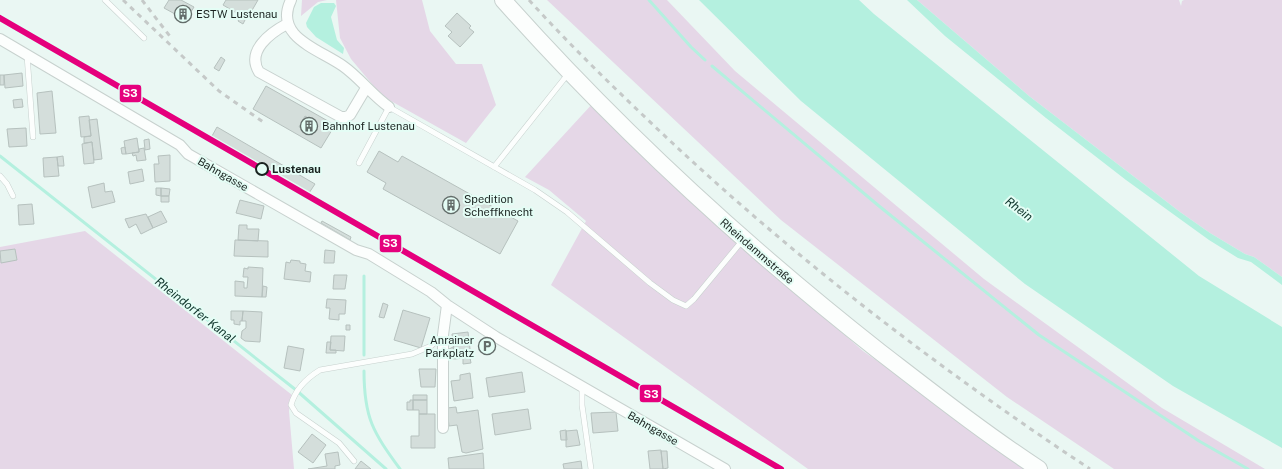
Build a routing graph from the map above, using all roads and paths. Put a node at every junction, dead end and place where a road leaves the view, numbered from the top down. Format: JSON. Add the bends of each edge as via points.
{"nodes":[{"id":1,"x":105,"y":0,"type":"edge"},
{"id":2,"x":291,"y":0,"type":"edge"},
{"id":3,"x":503,"y":0,"type":"edge"},
{"id":4,"x":287,"y":24,"type":"junction"},
{"id":5,"x":144,"y":38,"type":"dead end"},
{"id":6,"x":0,"y":39,"type":"edge"},
{"id":7,"x":26,"y":55,"type":"junction"},
{"id":8,"x":570,"y":72,"type":"junction"},
{"id":9,"x":366,"y":88,"type":"junction"},
{"id":10,"x":389,"y":107,"type":"junction"},
{"id":11,"x":33,"y":137,"type":"dead end"},
{"id":12,"x":358,"y":163,"type":"dead end"},
{"id":13,"x":494,"y":167,"type":"junction"},
{"id":14,"x":0,"y":176,"type":"edge"},
{"id":15,"x":13,"y":196,"type":"dead end"},
{"id":16,"x":744,"y":240,"type":"junction"},
{"id":17,"x":447,"y":305,"type":"junction"},
{"id":18,"x":443,"y":335,"type":"junction"},
{"id":19,"x":582,"y":387,"type":"junction"},
{"id":20,"x":443,"y":428,"type":"dead end"},
{"id":21,"x":354,"y":461,"type":"dead end"},
{"id":22,"x":591,"y":469,"type":"edge"},
{"id":23,"x":725,"y":469,"type":"edge"},
{"id":24,"x":1039,"y":469,"type":"edge"}],
"edges":[{"from":1,"to":5,"type":"lane"},
{"from":2,"to":4,"type":"street","via":[[286,15]]},
{"from":3,"to":8,"type":"main road","name":"Rheindammstraße"},
{"from":4,"to":9,"type":"street","via":[[295,35],[343,66]]},
{"from":4,"to":9,"type":"street","via":[[262,42],[255,56],[254,65],[258,72],[341,117],[350,115]]},
{"from":6,"to":7,"type":"street","name":"Bahngasse"},
{"from":7,"to":11,"type":"lane"},
{"from":7,"to":17,"type":"street","name":"Bahngasse","via":[[180,145],[188,154],[356,250],[369,254],[431,292]]},
{"from":8,"to":13,"type":"lane"},
{"from":8,"to":16,"type":"main road","name":"Rheindammstraße","via":[[634,138]]},
{"from":9,"to":10,"type":"street"},
{"from":10,"to":12,"type":"lane"},
{"from":10,"to":13,"type":"lane"},
{"from":13,"to":16,"type":"lane","via":[[567,212],[650,283],[686,306],[694,300]]},
{"from":14,"to":15,"type":"lane","via":[[8,184]]},
{"from":16,"to":24,"type":"main road","name":"Rheindammstraße","via":[[812,299],[941,399]]},
{"from":17,"to":18,"type":"street"},
{"from":17,"to":19,"type":"street","name":"Bahngasse"},
{"from":18,"to":20,"type":"street"},
{"from":18,"to":21,"type":"lane","via":[[431,346],[412,354],[320,370],[310,376],[293,398],[291,405],[296,413],[338,443]]},
{"from":19,"to":22,"type":"lane"},
{"from":19,"to":23,"type":"street","name":"Bahngasse"}]}
